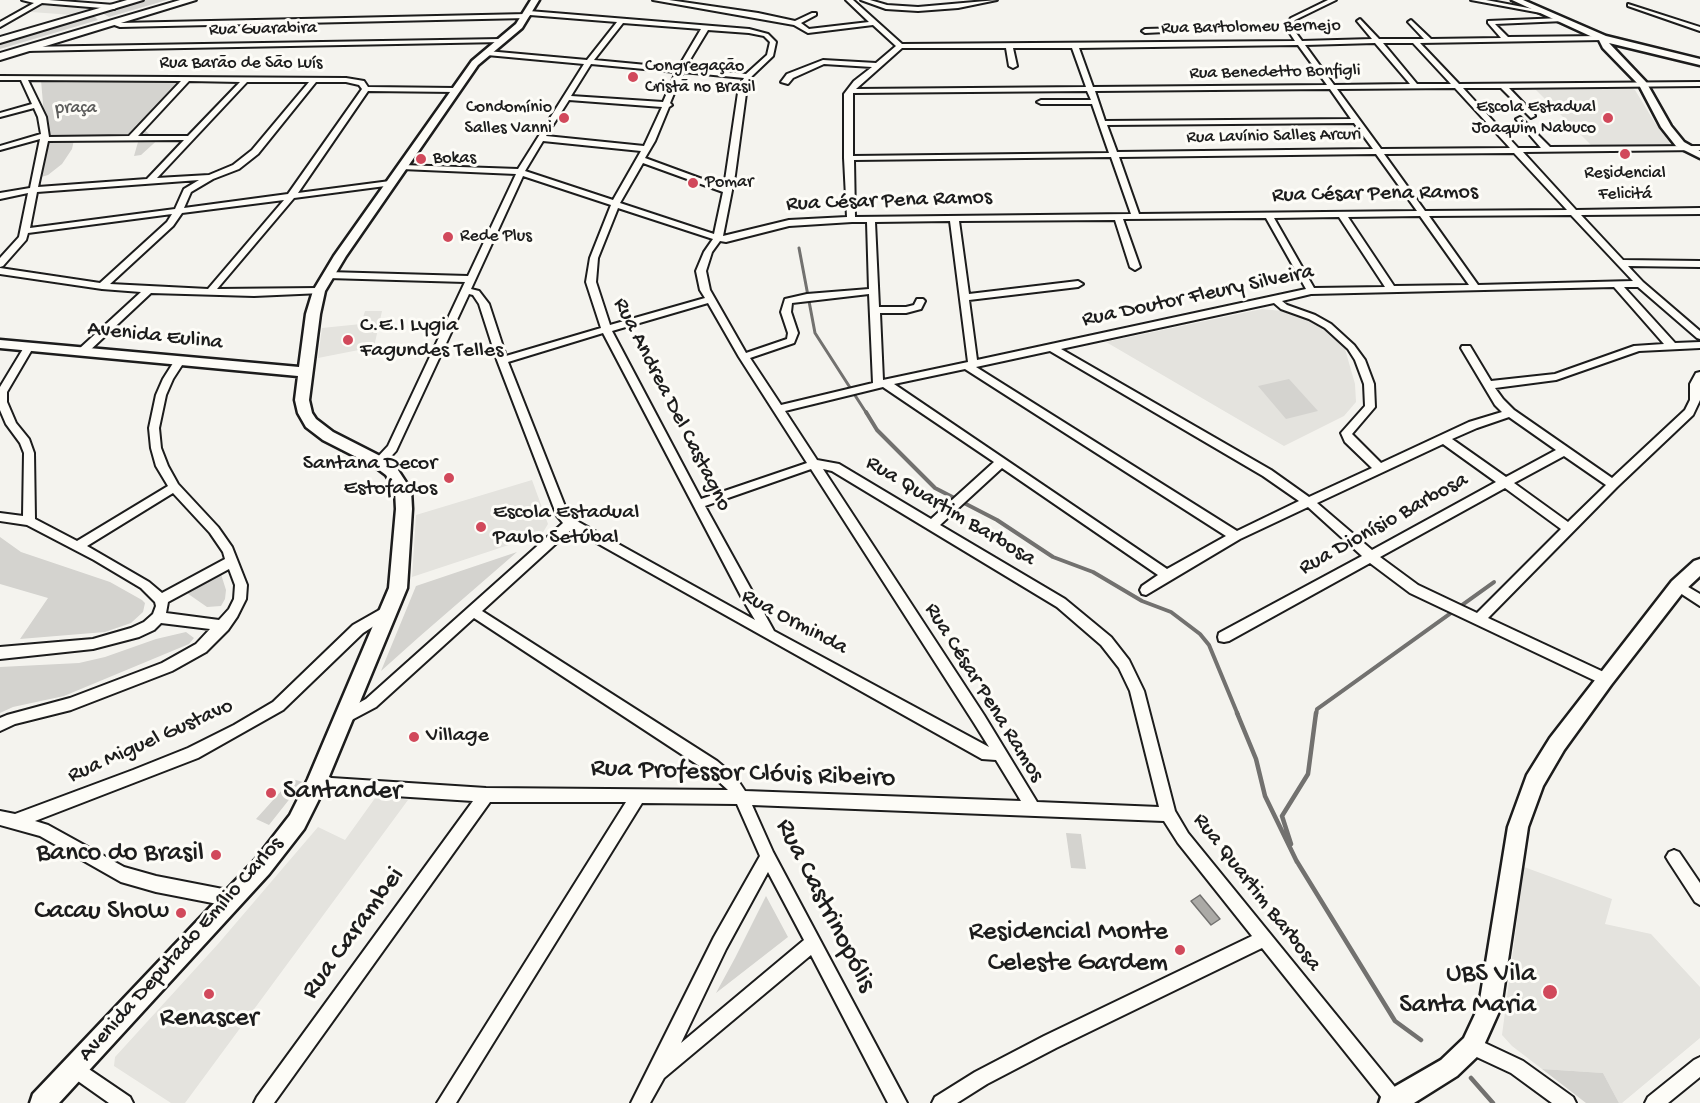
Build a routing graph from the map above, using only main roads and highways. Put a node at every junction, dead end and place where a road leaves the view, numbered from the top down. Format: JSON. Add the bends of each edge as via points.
{"nodes":[{"id":1,"x":138,"y":0,"type":"edge"},
{"id":2,"x":191,"y":0,"type":"edge"},
{"id":3,"x":536,"y":0,"type":"edge"},
{"id":4,"x":1516,"y":0,"type":"edge"},
{"id":5,"x":126,"y":2,"type":"edge"},
{"id":6,"x":96,"y":10,"type":"junction"},
{"id":7,"x":112,"y":23,"type":"junction"},
{"id":8,"x":1603,"y":38,"type":"junction"},
{"id":9,"x":0,"y":40,"type":"edge"},
{"id":10,"x":0,"y":57,"type":"edge"},
{"id":11,"x":1700,"y":62,"type":"edge"},
{"id":12,"x":1700,"y":155,"type":"edge"},
{"id":13,"x":0,"y":344,"type":"edge"},
{"id":14,"x":305,"y":372,"type":"junction"},
{"id":15,"x":1700,"y":566,"type":"edge"},
{"id":16,"x":1394,"y":1102,"type":"edge"},
{"id":17,"x":42,"y":1103,"type":"edge"}],
"edges":[{"from":1,"to":5,"type":"main road"},
{"from":2,"to":7,"type":"main road"},
{"from":3,"to":14,"type":"main road","name":"Avenida Deputado Emílio Carlos","via":[[528,15],[475,63],[328,275],[313,314]]},
{"from":4,"to":8,"type":"main road"},
{"from":5,"to":6,"type":"main road"},
{"from":6,"to":7,"type":"main road"},
{"from":6,"to":9,"type":"main road"},
{"from":7,"to":10,"type":"main road"},
{"from":8,"to":11,"type":"main road"},
{"from":8,"to":12,"type":"main road","via":[[1643,84],[1666,127],[1686,148]]},
{"from":13,"to":14,"type":"main road","name":"Avenida Eulina"},
{"from":14,"to":17,"type":"main road","name":"Avenida Deputado Emílio Carlos","via":[[302,400],[311,423],[379,462],[391,471],[403,490],[399,581],[390,609],[316,784],[292,828],[233,899]]},
{"from":15,"to":16,"type":"main road","via":[[1678,586],[1605,679],[1534,782],[1518,827],[1490,1007],[1472,1046],[1449,1068]]}]}
